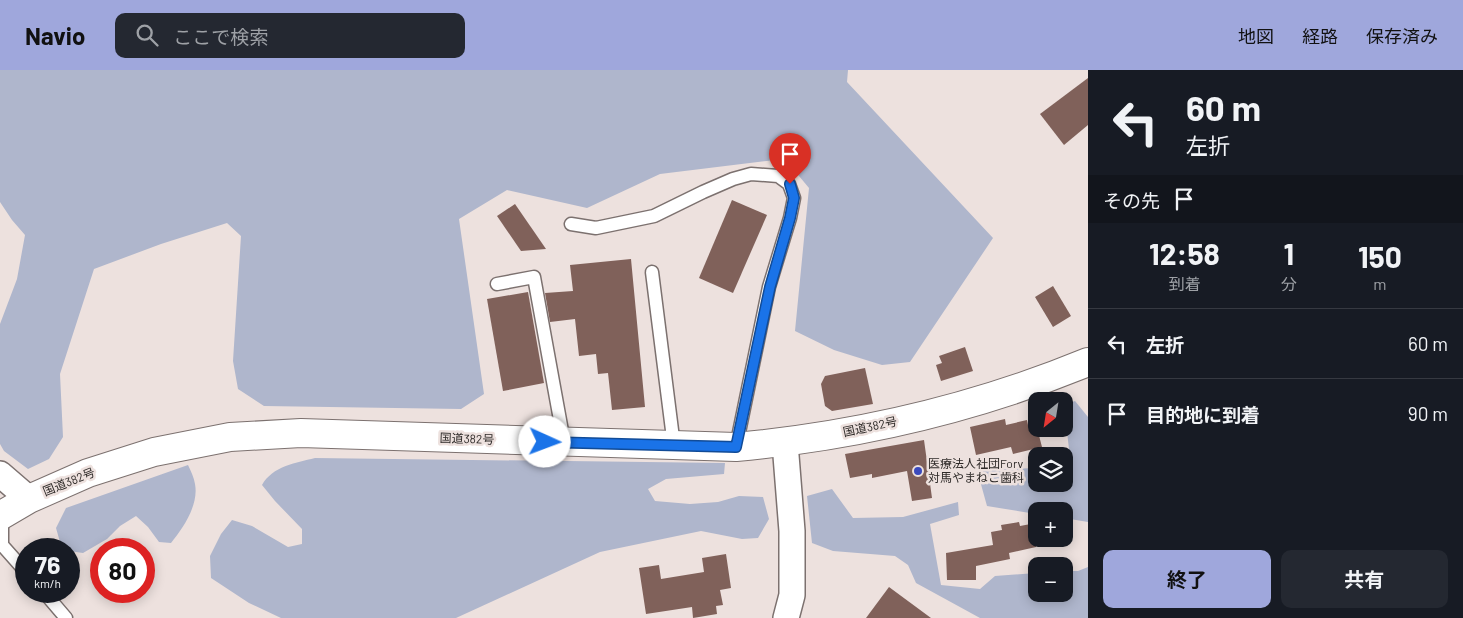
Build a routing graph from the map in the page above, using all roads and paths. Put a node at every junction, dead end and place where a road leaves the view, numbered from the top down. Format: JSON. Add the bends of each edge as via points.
{"nodes":[{"id":1,"x":571,"y":224,"type":"dead end"},
{"id":2,"x":652,"y":272,"type":"dead end"},
{"id":3,"x":497,"y":284,"type":"dead end"},
{"id":4,"x":1088,"y":362,"type":"edge"},
{"id":5,"x":564,"y":442,"type":"junction"},
{"id":6,"x":785,"y":443,"type":"junction"},
{"id":7,"x":674,"y":446,"type":"junction"},
{"id":8,"x":736,"y":447,"type":"junction"},
{"id":9,"x":0,"y":474,"type":"edge"},
{"id":10,"x":29,"y":499,"type":"junction"},
{"id":11,"x":1,"y":516,"type":"edge"},
{"id":12,"x":15,"y":560,"type":"edge"},
{"id":13,"x":53,"y":603,"type":"edge"},
{"id":14,"x":66,"y":618,"type":"edge"},
{"id":15,"x":786,"y":618,"type":"edge"}],
"edges":[{"from":1,"to":8,"type":"lane","via":[[596,228],[654,216],[732,179],[751,174],[778,176],[790,184],[794,198],[790,218],[770,287]]},
{"from":2,"to":7,"type":"lane"},
{"from":3,"to":5,"type":"lane","via":[[534,278]]},
{"from":4,"to":6,"type":"highway","name":"国道382号","via":[[967,405],[847,433]]},
{"from":5,"to":7,"type":"highway","name":"国道382号"},
{"from":5,"to":10,"type":"highway","name":"国道382号","via":[[301,433],[230,437],[154,452],[88,473]]},
{"from":6,"to":8,"type":"highway","name":"国道382号"},
{"from":6,"to":15,"type":"street","via":[[792,531],[792,595]]},
{"from":7,"to":8,"type":"highway","name":"国道382号"},
{"from":9,"to":10,"type":"street"},
{"from":10,"to":11,"type":"highway","name":"国道382号"},
{"from":11,"to":12,"type":"lane","via":[[2,545]]},
{"from":13,"to":14,"type":"lane"}]}
